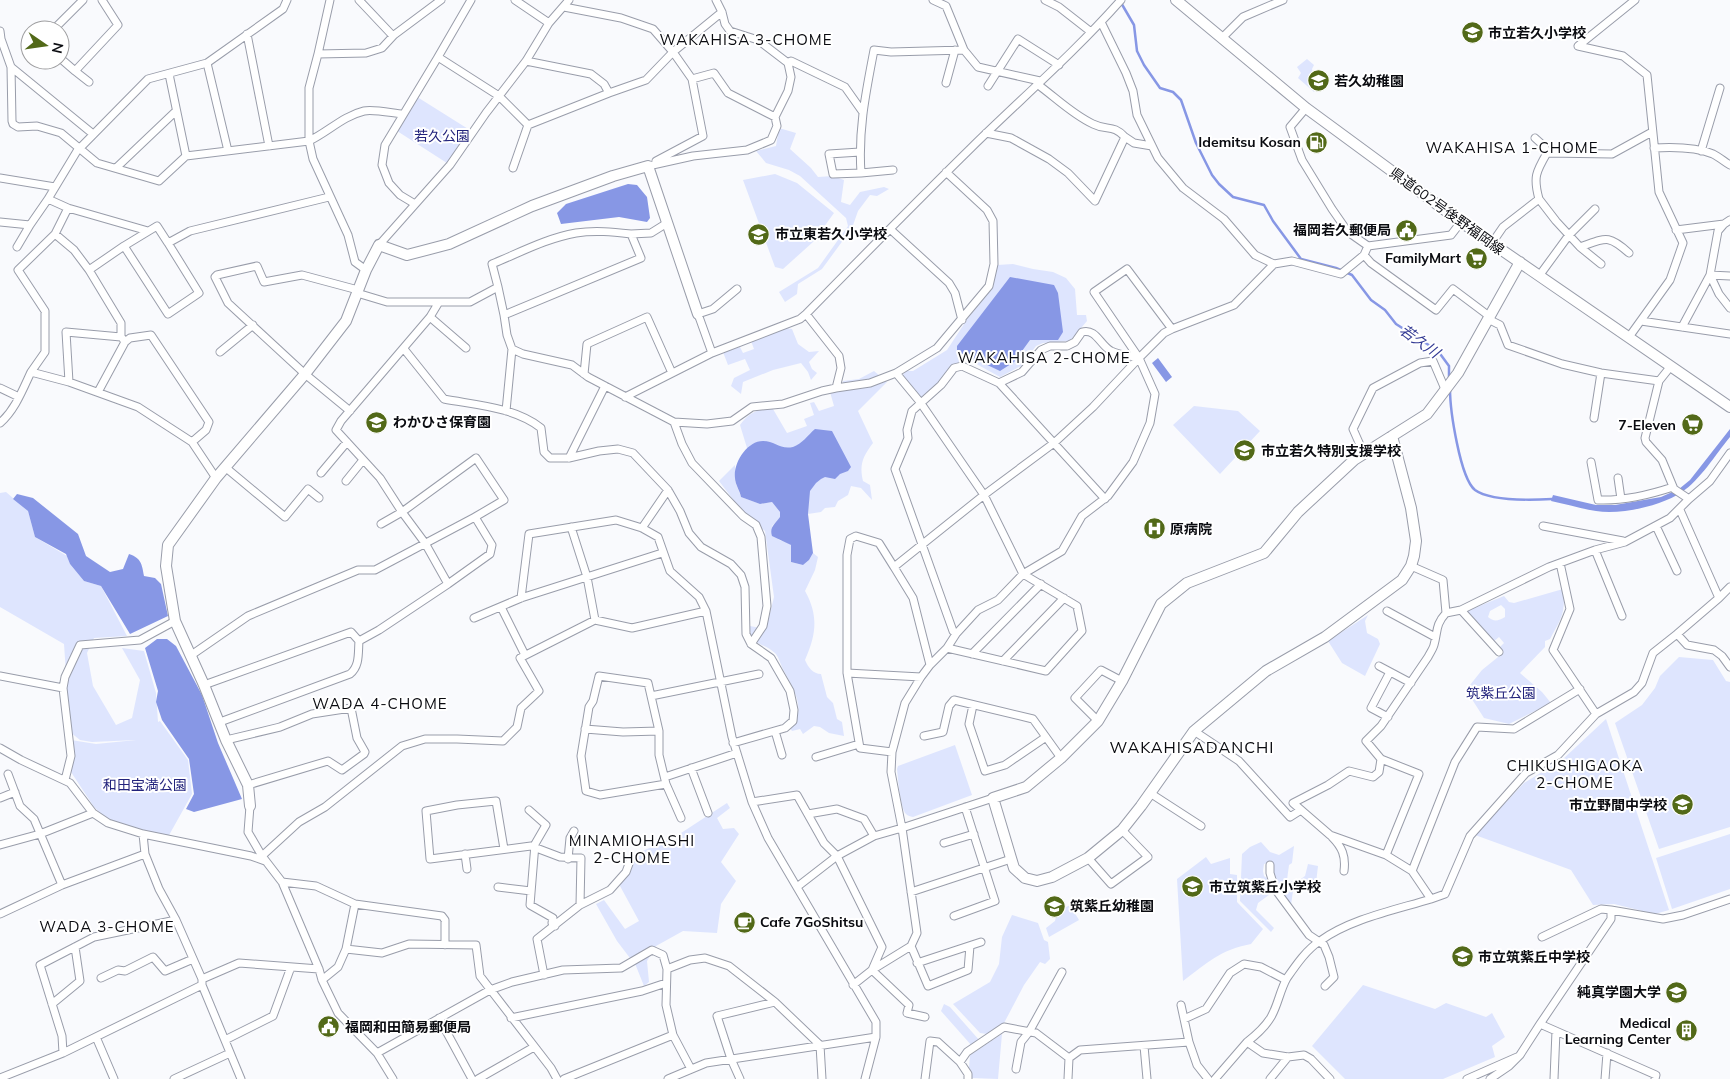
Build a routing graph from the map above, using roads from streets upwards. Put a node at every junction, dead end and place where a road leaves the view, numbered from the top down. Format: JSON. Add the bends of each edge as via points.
{"nodes":[{"id":1,"x":83,"y":0,"type":"edge"},
{"id":2,"x":102,"y":0,"type":"edge"},
{"id":3,"x":287,"y":0,"type":"edge"},
{"id":4,"x":330,"y":0,"type":"edge"},
{"id":5,"x":359,"y":0,"type":"edge"},
{"id":6,"x":441,"y":0,"type":"edge"},
{"id":7,"x":471,"y":0,"type":"edge"},
{"id":8,"x":515,"y":0,"type":"edge"},
{"id":9,"x":569,"y":0,"type":"edge"},
{"id":10,"x":716,"y":0,"type":"edge"},
{"id":11,"x":933,"y":0,"type":"edge"},
{"id":12,"x":1045,"y":0,"type":"edge"},
{"id":13,"x":1176,"y":0,"type":"edge"},
{"id":14,"x":1283,"y":0,"type":"edge"},
{"id":15,"x":1635,"y":0,"type":"edge"},
{"id":16,"x":1120,"y":2,"type":"edge"},
{"id":17,"x":564,"y":7,"type":"junction"},
{"id":18,"x":722,"y":12,"type":"junction"},
{"id":19,"x":63,"y":20,"type":"edge"},
{"id":20,"x":1101,"y":22,"type":"junction"},
{"id":21,"x":549,"y":24,"type":"junction"},
{"id":22,"x":0,"y":31,"type":"edge"},
{"id":23,"x":1091,"y":32,"type":"junction"},
{"id":24,"x":247,"y":34,"type":"junction"},
{"id":25,"x":393,"y":36,"type":"junction"},
{"id":26,"x":1222,"y":38,"type":"junction"},
{"id":27,"x":955,"y":50,"type":"junction"},
{"id":28,"x":964,"y":50,"type":"junction"},
{"id":29,"x":673,"y":52,"type":"junction"},
{"id":30,"x":318,"y":54,"type":"junction"},
{"id":31,"x":438,"y":57,"type":"junction"},
{"id":32,"x":526,"y":61,"type":"junction"},
{"id":33,"x":208,"y":63,"type":"junction"},
{"id":34,"x":788,"y":63,"type":"junction"},
{"id":35,"x":1059,"y":65,"type":"junction"},
{"id":36,"x":11,"y":67,"type":"junction"},
{"id":37,"x":70,"y":67,"type":"edge"},
{"id":38,"x":75,"y":71,"type":"junction"},
{"id":39,"x":999,"y":71,"type":"junction"},
{"id":40,"x":168,"y":74,"type":"junction"},
{"id":41,"x":692,"y":79,"type":"junction"},
{"id":42,"x":89,"y":82,"type":"dead end"},
{"id":43,"x":946,"y":83,"type":"dead end"},
{"id":44,"x":1039,"y":83,"type":"junction"},
{"id":45,"x":988,"y":86,"type":"dead end"},
{"id":46,"x":1720,"y":88,"type":"dead end"},
{"id":47,"x":609,"y":93,"type":"junction"},
{"id":48,"x":499,"y":96,"type":"junction"},
{"id":49,"x":1306,"y":108,"type":"junction"},
{"id":50,"x":176,"y":111,"type":"junction"},
{"id":51,"x":862,"y":111,"type":"junction"},
{"id":52,"x":403,"y":114,"type":"junction"},
{"id":53,"x":775,"y":116,"type":"junction"},
{"id":54,"x":528,"y":125,"type":"junction"},
{"id":55,"x":1652,"y":132,"type":"junction"},
{"id":56,"x":986,"y":133,"type":"junction"},
{"id":57,"x":93,"y":134,"type":"junction"},
{"id":58,"x":1125,"y":137,"type":"junction"},
{"id":59,"x":1535,"y":138,"type":"dead end"},
{"id":60,"x":309,"y":141,"type":"junction"},
{"id":61,"x":269,"y":146,"type":"junction"},
{"id":62,"x":1152,"y":146,"type":"junction"},
{"id":63,"x":1654,"y":148,"type":"junction"},
{"id":64,"x":79,"y":149,"type":"junction"},
{"id":65,"x":228,"y":151,"type":"junction"},
{"id":66,"x":1701,"y":151,"type":"junction"},
{"id":67,"x":860,"y":152,"type":"junction"},
{"id":68,"x":1547,"y":153,"type":"junction"},
{"id":69,"x":186,"y":156,"type":"junction"},
{"id":70,"x":648,"y":166,"type":"junction"},
{"id":71,"x":1730,"y":166,"type":"edge"},
{"id":72,"x":116,"y":168,"type":"junction"},
{"id":73,"x":513,"y":168,"type":"dead end"},
{"id":74,"x":893,"y":170,"type":"dead end"},
{"id":75,"x":946,"y":172,"type":"junction"},
{"id":76,"x":861,"y":173,"type":"junction"},
{"id":77,"x":0,"y":178,"type":"edge"},
{"id":78,"x":55,"y":187,"type":"junction"},
{"id":79,"x":329,"y":196,"type":"junction"},
{"id":80,"x":1539,"y":198,"type":"junction"},
{"id":81,"x":48,"y":199,"type":"junction"},
{"id":82,"x":415,"y":204,"type":"junction"},
{"id":83,"x":68,"y":208,"type":"junction"},
{"id":84,"x":1595,"y":209,"type":"dead end"},
{"id":85,"x":0,"y":222,"type":"edge"},
{"id":86,"x":1461,"y":222,"type":"junction"},
{"id":87,"x":1727,"y":222,"type":"edge"},
{"id":88,"x":667,"y":224,"type":"junction"},
{"id":89,"x":30,"y":225,"type":"junction"},
{"id":90,"x":890,"y":229,"type":"junction"},
{"id":91,"x":1676,"y":230,"type":"junction"},
{"id":92,"x":148,"y":231,"type":"junction"},
{"id":93,"x":55,"y":234,"type":"junction"},
{"id":94,"x":631,"y":234,"type":"junction"},
{"id":95,"x":1569,"y":234,"type":"junction"},
{"id":96,"x":168,"y":243,"type":"junction"},
{"id":97,"x":1492,"y":243,"type":"junction"},
{"id":98,"x":379,"y":245,"type":"junction"},
{"id":99,"x":17,"y":246,"type":"dead end"},
{"id":100,"x":124,"y":246,"type":"junction"},
{"id":101,"x":1368,"y":246,"type":"junction"},
{"id":102,"x":1580,"y":247,"type":"junction"},
{"id":103,"x":1629,"y":253,"type":"dead end"},
{"id":104,"x":1364,"y":255,"type":"junction"},
{"id":105,"x":1520,"y":262,"type":"junction"},
{"id":106,"x":1274,"y":264,"type":"junction"},
{"id":107,"x":1601,"y":264,"type":"dead end"},
{"id":108,"x":89,"y":270,"type":"junction"},
{"id":109,"x":366,"y":270,"type":"junction"},
{"id":110,"x":1710,"y":275,"type":"junction"},
{"id":111,"x":1539,"y":276,"type":"junction"},
{"id":112,"x":1730,"y":276,"type":"edge"},
{"id":113,"x":498,"y":287,"type":"junction"},
{"id":114,"x":737,"y":289,"type":"dead end"},
{"id":115,"x":358,"y":292,"type":"junction"},
{"id":116,"x":439,"y":302,"type":"junction"},
{"id":117,"x":1730,"y":308,"type":"edge"},
{"id":118,"x":504,"y":314,"type":"junction"},
{"id":119,"x":698,"y":314,"type":"junction"},
{"id":120,"x":806,"y":314,"type":"junction"},
{"id":121,"x":430,"y":318,"type":"junction"},
{"id":122,"x":1489,"y":318,"type":"junction"},
{"id":123,"x":962,"y":320,"type":"junction"},
{"id":124,"x":1641,"y":321,"type":"junction"},
{"id":125,"x":253,"y":325,"type":"junction"},
{"id":126,"x":1682,"y":327,"type":"junction"},
{"id":127,"x":1172,"y":329,"type":"junction"},
{"id":128,"x":1730,"y":334,"type":"edge"},
{"id":129,"x":1629,"y":337,"type":"junction"},
{"id":130,"x":123,"y":339,"type":"junction"},
{"id":131,"x":466,"y":348,"type":"dead end"},
{"id":132,"x":404,"y":349,"type":"junction"},
{"id":133,"x":512,"y":349,"type":"junction"},
{"id":134,"x":220,"y":352,"type":"dead end"},
{"id":135,"x":712,"y":353,"type":"junction"},
{"id":136,"x":1139,"y":358,"type":"junction"},
{"id":137,"x":1671,"y":366,"type":"junction"},
{"id":138,"x":31,"y":372,"type":"junction"},
{"id":139,"x":672,"y":373,"type":"junction"},
{"id":140,"x":896,"y":373,"type":"junction"},
{"id":141,"x":1601,"y":373,"type":"junction"},
{"id":142,"x":305,"y":374,"type":"junction"},
{"id":143,"x":584,"y":374,"type":"junction"},
{"id":144,"x":1659,"y":381,"type":"junction"},
{"id":145,"x":69,"y":382,"type":"junction"},
{"id":146,"x":999,"y":383,"type":"junction"},
{"id":147,"x":605,"y":386,"type":"junction"},
{"id":148,"x":0,"y":388,"type":"edge"},
{"id":149,"x":836,"y":388,"type":"junction"},
{"id":150,"x":1446,"y":389,"type":"junction"},
{"id":151,"x":98,"y":392,"type":"junction"},
{"id":152,"x":19,"y":397,"type":"junction"},
{"id":153,"x":625,"y":397,"type":"junction"},
{"id":154,"x":920,"y":402,"type":"junction"},
{"id":155,"x":1730,"y":407,"type":"edge"},
{"id":156,"x":350,"y":411,"type":"junction"},
{"id":157,"x":506,"y":411,"type":"junction"},
{"id":158,"x":1594,"y":418,"type":"dead end"},
{"id":159,"x":674,"y":422,"type":"junction"},
{"id":160,"x":0,"y":423,"type":"edge"},
{"id":161,"x":1392,"y":436,"type":"junction"},
{"id":162,"x":192,"y":442,"type":"junction"},
{"id":163,"x":347,"y":442,"type":"junction"},
{"id":164,"x":1054,"y":443,"type":"junction"},
{"id":165,"x":1364,"y":454,"type":"junction"},
{"id":166,"x":1730,"y":454,"type":"edge"},
{"id":167,"x":569,"y":458,"type":"junction"},
{"id":168,"x":363,"y":460,"type":"junction"},
{"id":169,"x":1591,"y":462,"type":"dead end"},
{"id":170,"x":225,"y":467,"type":"junction"},
{"id":171,"x":321,"y":473,"type":"dead end"},
{"id":172,"x":216,"y":478,"type":"junction"},
{"id":173,"x":1618,"y":478,"type":"dead end"},
{"id":174,"x":346,"y":481,"type":"dead end"},
{"id":175,"x":1673,"y":488,"type":"junction"},
{"id":176,"x":668,"y":490,"type":"junction"},
{"id":177,"x":984,"y":495,"type":"junction"},
{"id":178,"x":319,"y":498,"type":"dead end"},
{"id":179,"x":1105,"y":499,"type":"junction"},
{"id":180,"x":1621,"y":499,"type":"junction"},
{"id":181,"x":1688,"y":499,"type":"junction"},
{"id":182,"x":1680,"y":510,"type":"junction"},
{"id":183,"x":402,"y":512,"type":"junction"},
{"id":184,"x":475,"y":517,"type":"junction"},
{"id":185,"x":381,"y":524,"type":"dead end"},
{"id":186,"x":1543,"y":526,"type":"dead end"},
{"id":187,"x":1656,"y":526,"type":"junction"},
{"id":188,"x":571,"y":527,"type":"junction"},
{"id":189,"x":642,"y":528,"type":"junction"},
{"id":190,"x":1626,"y":542,"type":"junction"},
{"id":191,"x":425,"y":543,"type":"junction"},
{"id":192,"x":922,"y":544,"type":"junction"},
{"id":193,"x":1595,"y":550,"type":"junction"},
{"id":194,"x":662,"y":553,"type":"junction"},
{"id":195,"x":1560,"y":563,"type":"junction"},
{"id":196,"x":1410,"y":566,"type":"junction"},
{"id":197,"x":894,"y":567,"type":"junction"},
{"id":198,"x":1677,"y":571,"type":"dead end"},
{"id":199,"x":1022,"y":574,"type":"junction"},
{"id":200,"x":587,"y":577,"type":"junction"},
{"id":201,"x":448,"y":584,"type":"junction"},
{"id":202,"x":1041,"y":584,"type":"junction"},
{"id":203,"x":1730,"y":587,"type":"edge"},
{"id":204,"x":521,"y":598,"type":"junction"},
{"id":205,"x":1064,"y":598,"type":"junction"},
{"id":206,"x":1719,"y":598,"type":"junction"},
{"id":207,"x":501,"y":607,"type":"junction"},
{"id":208,"x":1461,"y":610,"type":"junction"},
{"id":209,"x":706,"y":611,"type":"junction"},
{"id":210,"x":1387,"y":611,"type":"dead end"},
{"id":211,"x":1446,"y":613,"type":"junction"},
{"id":212,"x":1622,"y":616,"type":"dead end"},
{"id":213,"x":474,"y":618,"type":"dead end"},
{"id":214,"x":594,"y":620,"type":"junction"},
{"id":215,"x":176,"y":621,"type":"junction"},
{"id":216,"x":956,"y":634,"type":"junction"},
{"id":217,"x":1676,"y":634,"type":"junction"},
{"id":218,"x":1435,"y":637,"type":"junction"},
{"id":219,"x":359,"y":641,"type":"junction"},
{"id":220,"x":751,"y":644,"type":"junction"},
{"id":221,"x":947,"y":648,"type":"junction"},
{"id":222,"x":1499,"y":652,"type":"dead end"},
{"id":223,"x":972,"y":654,"type":"junction"},
{"id":224,"x":525,"y":655,"type":"junction"},
{"id":225,"x":190,"y":656,"type":"junction"},
{"id":226,"x":1003,"y":661,"type":"junction"},
{"id":227,"x":930,"y":665,"type":"junction"},
{"id":228,"x":1379,"y":666,"type":"dead end"},
{"id":229,"x":1730,"y":668,"type":"edge"},
{"id":230,"x":1390,"y":672,"type":"junction"},
{"id":231,"x":847,"y":673,"type":"junction"},
{"id":232,"x":759,"y":674,"type":"dead end"},
{"id":233,"x":0,"y":676,"type":"edge"},
{"id":234,"x":921,"y":677,"type":"junction"},
{"id":235,"x":1122,"y":681,"type":"junction"},
{"id":236,"x":721,"y":683,"type":"junction"},
{"id":237,"x":1410,"y":683,"type":"junction"},
{"id":238,"x":204,"y":685,"type":"junction"},
{"id":239,"x":63,"y":688,"type":"junction"},
{"id":240,"x":1580,"y":689,"type":"junction"},
{"id":241,"x":651,"y":696,"type":"junction"},
{"id":242,"x":973,"y":705,"type":"junction"},
{"id":243,"x":1596,"y":714,"type":"junction"},
{"id":244,"x":1388,"y":717,"type":"junction"},
{"id":245,"x":1098,"y":721,"type":"junction"},
{"id":246,"x":220,"y":722,"type":"junction"},
{"id":247,"x":585,"y":729,"type":"junction"},
{"id":248,"x":1194,"y":730,"type":"junction"},
{"id":249,"x":659,"y":731,"type":"junction"},
{"id":250,"x":775,"y":731,"type":"junction"},
{"id":251,"x":924,"y":736,"type":"dead end"},
{"id":252,"x":1046,"y":737,"type":"junction"},
{"id":253,"x":226,"y":740,"type":"junction"},
{"id":254,"x":733,"y":743,"type":"junction"},
{"id":255,"x":859,"y":744,"type":"junction"},
{"id":256,"x":0,"y":748,"type":"edge"},
{"id":257,"x":892,"y":752,"type":"junction"},
{"id":258,"x":737,"y":753,"type":"junction"},
{"id":259,"x":782,"y":755,"type":"dead end"},
{"id":260,"x":816,"y":757,"type":"dead end"},
{"id":261,"x":1061,"y":758,"type":"junction"},
{"id":262,"x":1381,"y":759,"type":"junction"},
{"id":263,"x":691,"y":768,"type":"junction"},
{"id":264,"x":8,"y":774,"type":"dead end"},
{"id":265,"x":65,"y":780,"type":"junction"},
{"id":266,"x":666,"y":781,"type":"junction"},
{"id":267,"x":248,"y":785,"type":"junction"},
{"id":268,"x":15,"y":792,"type":"junction"},
{"id":269,"x":1150,"y":793,"type":"junction"},
{"id":270,"x":0,"y":798,"type":"edge"},
{"id":271,"x":993,"y":798,"type":"junction"},
{"id":272,"x":752,"y":802,"type":"junction"},
{"id":273,"x":250,"y":806,"type":"joint"},
{"id":274,"x":965,"y":807,"type":"junction"},
{"id":275,"x":528,"y":810,"type":"dead end"},
{"id":276,"x":1301,"y":810,"type":"junction"},
{"id":277,"x":93,"y":813,"type":"junction"},
{"id":278,"x":708,"y":813,"type":"dead end"},
{"id":279,"x":808,"y":814,"type":"junction"},
{"id":280,"x":682,"y":818,"type":"dead end"},
{"id":281,"x":1201,"y":826,"type":"dead end"},
{"id":282,"x":902,"y":828,"type":"junction"},
{"id":283,"x":1122,"y":830,"type":"junction"},
{"id":284,"x":574,"y":831,"type":"dead end"},
{"id":285,"x":40,"y":834,"type":"junction"},
{"id":286,"x":143,"y":834,"type":"junction"},
{"id":287,"x":974,"y":834,"type":"junction"},
{"id":288,"x":1330,"y":835,"type":"junction"},
{"id":289,"x":874,"y":836,"type":"junction"},
{"id":290,"x":944,"y":843,"type":"dead end"},
{"id":291,"x":0,"y":845,"type":"edge"},
{"id":292,"x":535,"y":847,"type":"junction"},
{"id":293,"x":504,"y":849,"type":"junction"},
{"id":294,"x":145,"y":854,"type":"junction"},
{"id":295,"x":465,"y":854,"type":"junction"},
{"id":296,"x":838,"y":856,"type":"junction"},
{"id":297,"x":1386,"y":856,"type":"junction"},
{"id":298,"x":1088,"y":858,"type":"junction"},
{"id":299,"x":264,"y":859,"type":"junction"},
{"id":300,"x":568,"y":859,"type":"junction"},
{"id":301,"x":1011,"y":859,"type":"junction"},
{"id":302,"x":630,"y":861,"type":"dead end"},
{"id":303,"x":1270,"y":864,"type":"dead end"},
{"id":304,"x":985,"y":868,"type":"junction"},
{"id":305,"x":467,"y":869,"type":"dead end"},
{"id":306,"x":1344,"y":871,"type":"dead end"},
{"id":307,"x":1412,"y":871,"type":"junction"},
{"id":308,"x":282,"y":882,"type":"junction"},
{"id":309,"x":62,"y":885,"type":"junction"},
{"id":310,"x":797,"y":887,"type":"junction"},
{"id":311,"x":498,"y":888,"type":"dead end"},
{"id":312,"x":531,"y":891,"type":"junction"},
{"id":313,"x":912,"y":892,"type":"junction"},
{"id":314,"x":1431,"y":899,"type":"junction"},
{"id":315,"x":1730,"y":899,"type":"edge"},
{"id":316,"x":355,"y":904,"type":"junction"},
{"id":317,"x":580,"y":905,"type":"junction"},
{"id":318,"x":1611,"y":910,"type":"junction"},
{"id":319,"x":0,"y":914,"type":"edge"},
{"id":320,"x":954,"y":916,"type":"dead end"},
{"id":321,"x":176,"y":920,"type":"junction"},
{"id":322,"x":555,"y":926,"type":"junction"},
{"id":323,"x":1542,"y":937,"type":"dead end"},
{"id":324,"x":981,"y":942,"type":"dead end"},
{"id":325,"x":1318,"y":942,"type":"junction"},
{"id":326,"x":445,"y":944,"type":"junction"},
{"id":327,"x":912,"y":946,"type":"junction"},
{"id":328,"x":970,"y":946,"type":"junction"},
{"id":329,"x":75,"y":947,"type":"junction"},
{"id":330,"x":346,"y":949,"type":"junction"},
{"id":331,"x":193,"y":959,"type":"junction"},
{"id":332,"x":918,"y":963,"type":"junction"},
{"id":333,"x":291,"y":966,"type":"junction"},
{"id":334,"x":319,"y":968,"type":"junction"},
{"id":335,"x":667,"y":969,"type":"junction"},
{"id":336,"x":872,"y":970,"type":"junction"},
{"id":337,"x":1062,"y":972,"type":"dead end"},
{"id":338,"x":544,"y":975,"type":"junction"},
{"id":339,"x":101,"y":978,"type":"dead end"},
{"id":340,"x":322,"y":980,"type":"junction"},
{"id":341,"x":1286,"y":980,"type":"junction"},
{"id":342,"x":202,"y":982,"type":"junction"},
{"id":343,"x":666,"y":984,"type":"junction"},
{"id":344,"x":853,"y":984,"type":"junction"},
{"id":345,"x":1325,"y":986,"type":"dead end"},
{"id":346,"x":490,"y":990,"type":"junction"},
{"id":347,"x":774,"y":1002,"type":"junction"},
{"id":348,"x":52,"y":1004,"type":"junction"},
{"id":349,"x":1181,"y":1005,"type":"dead end"},
{"id":350,"x":925,"y":1017,"type":"dead end"},
{"id":351,"x":440,"y":1018,"type":"junction"},
{"id":352,"x":511,"y":1018,"type":"junction"},
{"id":353,"x":1184,"y":1019,"type":"junction"},
{"id":354,"x":1540,"y":1024,"type":"junction"},
{"id":355,"x":1556,"y":1031,"type":"junction"},
{"id":356,"x":1029,"y":1032,"type":"junction"},
{"id":357,"x":673,"y":1035,"type":"junction"},
{"id":358,"x":96,"y":1037,"type":"junction"},
{"id":359,"x":876,"y":1037,"type":"junction"},
{"id":360,"x":225,"y":1040,"type":"junction"},
{"id":361,"x":1189,"y":1042,"type":"junction"},
{"id":362,"x":1247,"y":1042,"type":"junction"},
{"id":363,"x":820,"y":1044,"type":"junction"},
{"id":364,"x":1144,"y":1046,"type":"junction"},
{"id":365,"x":534,"y":1047,"type":"junction"},
{"id":366,"x":63,"y":1053,"type":"junction"},
{"id":367,"x":230,"y":1053,"type":"junction"},
{"id":368,"x":377,"y":1053,"type":"junction"},
{"id":369,"x":1607,"y":1053,"type":"junction"},
{"id":370,"x":1520,"y":1055,"type":"junction"},
{"id":371,"x":1288,"y":1057,"type":"junction"},
{"id":372,"x":1070,"y":1058,"type":"junction"},
{"id":373,"x":731,"y":1060,"type":"junction"},
{"id":374,"x":960,"y":1062,"type":"junction"},
{"id":375,"x":690,"y":1069,"type":"junction"},
{"id":376,"x":1016,"y":1069,"type":"dead end"},
{"id":377,"x":0,"y":1078,"type":"edge"},
{"id":378,"x":114,"y":1079,"type":"edge"},
{"id":379,"x":174,"y":1079,"type":"edge"},
{"id":380,"x":241,"y":1079,"type":"edge"},
{"id":381,"x":393,"y":1079,"type":"edge"},
{"id":382,"x":472,"y":1079,"type":"edge"},
{"id":383,"x":478,"y":1079,"type":"edge"},
{"id":384,"x":557,"y":1079,"type":"edge"},
{"id":385,"x":564,"y":1079,"type":"edge"},
{"id":386,"x":668,"y":1079,"type":"edge"},
{"id":387,"x":740,"y":1079,"type":"edge"},
{"id":388,"x":822,"y":1079,"type":"edge"},
{"id":389,"x":865,"y":1079,"type":"edge"},
{"id":390,"x":926,"y":1079,"type":"edge"},
{"id":391,"x":968,"y":1079,"type":"edge"},
{"id":392,"x":1068,"y":1079,"type":"edge"},
{"id":393,"x":1146,"y":1079,"type":"edge"},
{"id":394,"x":1208,"y":1079,"type":"edge"},
{"id":395,"x":1215,"y":1079,"type":"edge"},
{"id":396,"x":1270,"y":1079,"type":"edge"},
{"id":397,"x":1330,"y":1079,"type":"edge"},
{"id":398,"x":1467,"y":1079,"type":"edge"},
{"id":399,"x":1490,"y":1079,"type":"edge"},
{"id":400,"x":1554,"y":1079,"type":"edge"},
{"id":401,"x":1605,"y":1079,"type":"edge"},
{"id":402,"x":1655,"y":1079,"type":"edge"}],
"edges":[{"from":1,"to":19,"type":"street"},
{"from":2,"to":38,"type":"street","via":[[118,25]]},
{"from":3,"to":24,"type":"street","via":[[283,8]]},
{"from":4,"to":30,"type":"street"},
{"from":5,"to":25,"type":"street"},
{"from":6,"to":25,"type":"street"},
{"from":7,"to":31,"type":"street"},
{"from":8,"to":21,"type":"street"},
{"from":9,"to":17,"type":"street"},
{"from":10,"to":18,"type":"street"},
{"from":11,"to":28,"type":"street","via":[[946,6]]},
{"from":12,"to":23,"type":"street"},
{"from":13,"to":26,"type":"street","name":"県道602号後野福岡線"},
{"from":14,"to":26,"type":"street","via":[[1243,17]]},
{"from":15,"to":55,"type":"street","via":[[1578,46],[1623,56],[1647,75]]},
{"from":16,"to":20,"type":"street"},
{"from":17,"to":21,"type":"street"},
{"from":17,"to":29,"type":"street","via":[[621,18],[653,29]]},
{"from":18,"to":29,"type":"street"},
{"from":18,"to":34,"type":"street","via":[[730,31],[758,40]]},
{"from":20,"to":23,"type":"street"},
{"from":20,"to":62,"type":"street","via":[[1133,91],[1137,115]]},
{"from":21,"to":32,"type":"street"},
{"from":22,"to":36,"type":"street"},
{"from":23,"to":35,"type":"street"},
{"from":24,"to":33,"type":"street"},
{"from":24,"to":61,"type":"street"},
{"from":25,"to":30,"type":"street","via":[[382,48],[366,54]]},
{"from":26,"to":49,"type":"street","name":"県道602号後野福岡線"},
{"from":27,"to":28,"type":"street"},
{"from":27,"to":43,"type":"street"},
{"from":27,"to":51,"type":"street","via":[[874,50]]},
{"from":28,"to":39,"type":"street","via":[[978,67]]},
{"from":29,"to":41,"type":"street"},
{"from":29,"to":47,"type":"street","via":[[646,80]]},
{"from":30,"to":60,"type":"street","via":[[309,88]]},
{"from":31,"to":48,"type":"street"},
{"from":31,"to":52,"type":"street"},
{"from":32,"to":47,"type":"street","via":[[591,74],[604,84]]},
{"from":32,"to":48,"type":"street"},
{"from":33,"to":40,"type":"street"},
{"from":33,"to":65,"type":"street"},
{"from":34,"to":51,"type":"street","via":[[791,61],[845,87]]},
{"from":34,"to":53,"type":"street","via":[[791,77],[788,91]]},
{"from":35,"to":39,"type":"street","via":[[1018,39]]},
{"from":35,"to":44,"type":"street"},
{"from":36,"to":57,"type":"street"},
{"from":36,"to":64,"type":"street","via":[[13,124],[54,130]]},
{"from":37,"to":38,"type":"street"},
{"from":38,"to":42,"type":"street"},
{"from":39,"to":44,"type":"street"},
{"from":39,"to":45,"type":"street"},
{"from":40,"to":50,"type":"street"},
{"from":40,"to":57,"type":"street","via":[[148,79]]},
{"from":41,"to":53,"type":"street","via":[[714,73],[728,93]]},
{"from":41,"to":70,"type":"street","via":[[703,136]]},
{"from":44,"to":56,"type":"street"},
{"from":44,"to":58,"type":"street","via":[[1076,114],[1094,125],[1118,129]]},
{"from":46,"to":66,"type":"street"},
{"from":47,"to":54,"type":"street"},
{"from":48,"to":54,"type":"street"},
{"from":48,"to":82,"type":"street","via":[[450,165]]},
{"from":49,"to":86,"type":"street","name":"県道602号後野福岡線"},
{"from":49,"to":101,"type":"street","via":[[1290,127],[1302,160],[1348,232]]},
{"from":50,"to":69,"type":"street"},
{"from":50,"to":72,"type":"street"},
{"from":51,"to":67,"type":"street"},
{"from":52,"to":60,"type":"street","via":[[365,110],[343,119]]},
{"from":52,"to":82,"type":"street","via":[[385,145],[382,165],[389,184]]},
{"from":53,"to":70,"type":"street","via":[[777,126],[771,140],[747,150],[693,156]]},
{"from":54,"to":73,"type":"street"},
{"from":55,"to":63,"type":"street"},
{"from":55,"to":68,"type":"street","via":[[1612,154]]},
{"from":56,"to":58,"type":"street","via":[[1011,138],[1049,160],[1068,173],[1095,201]]},
{"from":56,"to":75,"type":"street"},
{"from":57,"to":64,"type":"street"},
{"from":58,"to":62,"type":"street","via":[[1134,143]]},
{"from":59,"to":68,"type":"street"},
{"from":60,"to":61,"type":"street"},
{"from":60,"to":79,"type":"street"},
{"from":61,"to":65,"type":"street"},
{"from":62,"to":106,"type":"street","via":[[1184,188],[1224,219],[1255,255]]},
{"from":63,"to":66,"type":"street","via":[[1676,146]]},
{"from":63,"to":91,"type":"street","via":[[1659,192]]},
{"from":64,"to":72,"type":"street","via":[[97,162]]},
{"from":64,"to":78,"type":"street"},
{"from":65,"to":69,"type":"street"},
{"from":66,"to":71,"type":"street"},
{"from":67,"to":76,"type":"street"},
{"from":67,"to":76,"type":"street","via":[[829,154],[833,174]]},
{"from":68,"to":80,"type":"street","via":[[1536,172]]},
{"from":69,"to":72,"type":"street","via":[[159,181]]},
{"from":70,"to":88,"type":"street"},
{"from":70,"to":98,"type":"street","via":[[532,206],[449,244],[407,255]]},
{"from":74,"to":76,"type":"street"},
{"from":75,"to":90,"type":"street"},
{"from":75,"to":123,"type":"street","via":[[987,210],[993,221],[994,264],[989,286]]},
{"from":77,"to":78,"type":"street"},
{"from":78,"to":81,"type":"street"},
{"from":79,"to":96,"type":"street","via":[[190,232]]},
{"from":79,"to":109,"type":"street","via":[[348,235],[355,262]]},
{"from":80,"to":95,"type":"street"},
{"from":80,"to":97,"type":"street","via":[[1503,227]]},
{"from":81,"to":83,"type":"street"},
{"from":81,"to":89,"type":"street"},
{"from":82,"to":98,"type":"street"},
{"from":83,"to":92,"type":"street"},
{"from":83,"to":93,"type":"street"},
{"from":84,"to":95,"type":"street"},
{"from":85,"to":89,"type":"street"},
{"from":86,"to":97,"type":"street","name":"県道602号後野福岡線"},
{"from":86,"to":101,"type":"street","via":[[1451,235]]},
{"from":87,"to":91,"type":"street"},
{"from":87,"to":110,"type":"street","via":[[1718,232]]},
{"from":88,"to":94,"type":"street","via":[[650,233]]},
{"from":88,"to":119,"type":"street"},
{"from":89,"to":99,"type":"street"},
{"from":90,"to":120,"type":"street"},
{"from":90,"to":123,"type":"street","via":[[948,283],[955,293]]},
{"from":91,"to":124,"type":"street","via":[[1683,243],[1670,280]]},
{"from":92,"to":96,"type":"street","via":[[157,226]]},
{"from":92,"to":100,"type":"street"},
{"from":93,"to":108,"type":"street","via":[[74,250]]},
{"from":93,"to":138,"type":"street","via":[[18,270],[45,311],[45,352]]},
{"from":94,"to":113,"type":"street","via":[[609,231],[576,234],[542,244],[492,264]]},
{"from":94,"to":118,"type":"street","via":[[641,258]]},
{"from":95,"to":102,"type":"street"},
{"from":95,"to":111,"type":"street"},
{"from":96,"to":100,"type":"street","via":[[199,293],[168,314]]},
{"from":97,"to":105,"type":"street","name":"県道602号後野福岡線"},
{"from":98,"to":109,"type":"street"},
{"from":100,"to":108,"type":"street"},
{"from":101,"to":104,"type":"street"},
{"from":102,"to":103,"type":"street","via":[[1603,239],[1616,241]]},
{"from":102,"to":107,"type":"street"},
{"from":104,"to":106,"type":"street","via":[[1342,274],[1292,261]]},
{"from":104,"to":122,"type":"street","via":[[1436,310],[1453,289]]},
{"from":105,"to":111,"type":"street","name":"県道602号後野福岡線"},
{"from":105,"to":122,"type":"street"},
{"from":106,"to":127,"type":"street","via":[[1234,305]]},
{"from":108,"to":130,"type":"street","via":[[121,324]]},
{"from":109,"to":115,"type":"street"},
{"from":110,"to":112,"type":"street"},
{"from":110,"to":117,"type":"street"},
{"from":110,"to":126,"type":"street"},
{"from":111,"to":129,"type":"street","name":"県道602号後野福岡線"},
{"from":113,"to":116,"type":"street","via":[[470,302]]},
{"from":113,"to":118,"type":"street"},
{"from":114,"to":119,"type":"street","via":[[713,309]]},
{"from":115,"to":116,"type":"street","via":[[387,302]]},
{"from":115,"to":125,"type":"street","via":[[302,275],[264,282],[258,266],[216,275],[215,280],[228,303]]},
{"from":115,"to":142,"type":"street","via":[[346,321]]},
{"from":116,"to":121,"type":"street"},
{"from":118,"to":133,"type":"street"},
{"from":119,"to":135,"type":"street"},
{"from":120,"to":135,"type":"street"},
{"from":120,"to":149,"type":"street","via":[[839,356],[841,368]]},
{"from":121,"to":131,"type":"street"},
{"from":121,"to":132,"type":"street"},
{"from":122,"to":141,"type":"street","via":[[1500,325],[1508,345],[1562,364]]},
{"from":122,"to":150,"type":"street"},
{"from":123,"to":140,"type":"street","via":[[937,348]]},
{"from":124,"to":126,"type":"street"},
{"from":124,"to":129,"type":"street"},
{"from":125,"to":134,"type":"street"},
{"from":125,"to":142,"type":"street"},
{"from":126,"to":128,"type":"street"},
{"from":127,"to":136,"type":"street"},
{"from":127,"to":136,"type":"street","via":[[1127,269],[1094,292]]},
{"from":129,"to":137,"type":"street","name":"県道602号後野福岡線"},
{"from":130,"to":145,"type":"street","via":[[66,332]]},
{"from":130,"to":151,"type":"street"},
{"from":130,"to":162,"type":"street","via":[[151,335],[209,422],[206,430]]},
{"from":132,"to":156,"type":"street"},
{"from":132,"to":157,"type":"street","via":[[444,399]]},
{"from":133,"to":143,"type":"street","via":[[572,365]]},
{"from":133,"to":157,"type":"street"},
{"from":135,"to":139,"type":"street"},
{"from":136,"to":146,"type":"street","via":[[1111,351],[1088,330],[1067,346],[1050,346],[1041,350],[1022,372]]},
{"from":136,"to":164,"type":"street"},
{"from":136,"to":179,"type":"street","via":[[1156,394],[1150,423],[1134,462]]},
{"from":137,"to":144,"type":"street"},
{"from":137,"to":155,"type":"street","name":"県道602号後野福岡線"},
{"from":138,"to":145,"type":"street"},
{"from":138,"to":152,"type":"street"},
{"from":139,"to":143,"type":"street","via":[[647,316],[587,344]]},
{"from":139,"to":153,"type":"street"},
{"from":140,"to":149,"type":"street","via":[[870,384]]},
{"from":140,"to":154,"type":"street"},
{"from":141,"to":144,"type":"street"},
{"from":141,"to":158,"type":"street"},
{"from":142,"to":156,"type":"street"},
{"from":142,"to":170,"type":"street"},
{"from":143,"to":147,"type":"street"},
{"from":144,"to":175,"type":"street","via":[[1645,438],[1662,460]]},
{"from":145,"to":151,"type":"street"},
{"from":146,"to":154,"type":"street","via":[[962,366],[954,368],[941,385]]},
{"from":146,"to":164,"type":"street"},
{"from":147,"to":153,"type":"street"},
{"from":147,"to":167,"type":"street"},
{"from":148,"to":152,"type":"street"},
{"from":149,"to":159,"type":"street","via":[[783,404],[752,407],[732,421],[707,424]]},
{"from":150,"to":161,"type":"street","via":[[1427,414]]},
{"from":150,"to":165,"type":"street","via":[[1433,361],[1420,363],[1373,388],[1353,429]]},
{"from":151,"to":162,"type":"street","via":[[138,406]]},
{"from":152,"to":160,"type":"street"},
{"from":153,"to":159,"type":"street"},
{"from":154,"to":177,"type":"street"},
{"from":154,"to":192,"type":"street","via":[[910,416],[906,430],[908,438],[895,469]]},
{"from":156,"to":163,"type":"street","via":[[336,430]]},
{"from":157,"to":167,"type":"street","via":[[541,428],[544,452],[550,458]]},
{"from":159,"to":220,"type":"street","via":[[692,463],[743,516],[756,525],[762,537],[767,606],[763,626]]},
{"from":161,"to":165,"type":"street"},
{"from":161,"to":196,"type":"street","via":[[1415,525],[1416,541]]},
{"from":162,"to":172,"type":"street"},
{"from":163,"to":168,"type":"street"},
{"from":163,"to":171,"type":"street"},
{"from":164,"to":177,"type":"street"},
{"from":164,"to":179,"type":"street"},
{"from":165,"to":235,"type":"street","via":[[1298,512],[1264,552],[1187,583],[1161,604]]},
{"from":166,"to":181,"type":"street","via":[[1710,481]]},
{"from":167,"to":176,"type":"street","via":[[618,449],[633,453]]},
{"from":168,"to":174,"type":"street"},
{"from":168,"to":183,"type":"street","via":[[380,478]]},
{"from":169,"to":180,"type":"street","via":[[1598,500]]},
{"from":170,"to":172,"type":"street"},
{"from":170,"to":178,"type":"street","via":[[285,517],[308,489]]},
{"from":172,"to":215,"type":"street","via":[[168,545],[166,566]]},
{"from":173,"to":180,"type":"street"},
{"from":175,"to":180,"type":"street"},
{"from":175,"to":181,"type":"street"},
{"from":176,"to":189,"type":"street"},
{"from":176,"to":220,"type":"street","via":[[689,533],[701,547],[731,564],[742,575],[746,634]]},
{"from":177,"to":192,"type":"street"},
{"from":177,"to":199,"type":"street"},
{"from":179,"to":199,"type":"street","via":[[1082,516],[1062,551]]},
{"from":181,"to":182,"type":"street"},
{"from":182,"to":187,"type":"street"},
{"from":182,"to":206,"type":"street"},
{"from":183,"to":184,"type":"street","via":[[476,458],[504,500]]},
{"from":183,"to":185,"type":"street"},
{"from":183,"to":191,"type":"street"},
{"from":184,"to":191,"type":"street"},
{"from":184,"to":201,"type":"street","via":[[492,545],[490,554]]},
{"from":186,"to":190,"type":"street"},
{"from":187,"to":190,"type":"street"},
{"from":187,"to":198,"type":"street"},
{"from":188,"to":189,"type":"street","via":[[616,520]]},
{"from":188,"to":200,"type":"street"},
{"from":188,"to":204,"type":"street","via":[[529,534]]},
{"from":189,"to":194,"type":"street","via":[[658,537]]},
{"from":190,"to":193,"type":"street"},
{"from":191,"to":201,"type":"street"},
{"from":191,"to":225,"type":"street","via":[[375,570],[358,570],[248,616]]},
{"from":192,"to":197,"type":"street"},
{"from":192,"to":216,"type":"street"},
{"from":193,"to":195,"type":"street"},
{"from":193,"to":212,"type":"street"},
{"from":194,"to":200,"type":"street"},
{"from":194,"to":209,"type":"street","via":[[670,571],[699,596]]},
{"from":195,"to":208,"type":"street"},
{"from":195,"to":240,"type":"street","via":[[1570,609],[1554,650]]},
{"from":196,"to":211,"type":"street","via":[[1443,580]]},
{"from":196,"to":248,"type":"street","via":[[1402,580],[1325,637],[1266,671]]},
{"from":197,"to":227,"type":"street","via":[[913,598]]},
{"from":197,"to":231,"type":"street","via":[[879,543],[856,536],[850,539],[847,555]]},
{"from":199,"to":202,"type":"street"},
{"from":199,"to":216,"type":"street","via":[[998,600],[978,610]]},
{"from":200,"to":204,"type":"street"},
{"from":200,"to":214,"type":"street"},
{"from":201,"to":219,"type":"street"},
{"from":202,"to":205,"type":"street"},
{"from":202,"to":223,"type":"street"},
{"from":203,"to":206,"type":"street"},
{"from":204,"to":207,"type":"street"},
{"from":205,"to":226,"type":"street"},
{"from":205,"to":226,"type":"street","via":[[1077,606],[1082,631],[1046,671]]},
{"from":206,"to":217,"type":"street"},
{"from":207,"to":213,"type":"street"},
{"from":207,"to":224,"type":"street"},
{"from":208,"to":211,"type":"street"},
{"from":208,"to":222,"type":"street"},
{"from":209,"to":214,"type":"street","via":[[632,628]]},
{"from":209,"to":236,"type":"street"},
{"from":210,"to":218,"type":"street"},
{"from":211,"to":218,"type":"street","via":[[1440,620]]},
{"from":214,"to":224,"type":"street"},
{"from":215,"to":225,"type":"street"},
{"from":215,"to":239,"type":"street","via":[[140,640],[80,645]]},
{"from":216,"to":221,"type":"street"},
{"from":217,"to":229,"type":"street","via":[[1687,645],[1714,650]]},
{"from":217,"to":243,"type":"street","via":[[1653,654],[1642,683],[1634,692]]},
{"from":218,"to":237,"type":"street","via":[[1434,646]]},
{"from":219,"to":238,"type":"street","via":[[351,632]]},
{"from":219,"to":246,"type":"street","via":[[357,664],[350,674]]},
{"from":220,"to":250,"type":"street","via":[[771,658],[790,691],[793,721]]},
{"from":221,"to":223,"type":"street"},
{"from":221,"to":227,"type":"street"},
{"from":223,"to":226,"type":"street"},
{"from":224,"to":299,"type":"street","via":[[520,658],[539,691],[522,708],[516,727],[503,741],[425,739],[402,746],[325,807],[299,822]]},
{"from":225,"to":238,"type":"street"},
{"from":227,"to":234,"type":"street"},
{"from":228,"to":230,"type":"street"},
{"from":230,"to":237,"type":"street"},
{"from":230,"to":244,"type":"street","via":[[1371,708]]},
{"from":231,"to":234,"type":"street"},
{"from":231,"to":255,"type":"street"},
{"from":232,"to":236,"type":"street"},
{"from":233,"to":239,"type":"street"},
{"from":234,"to":257,"type":"street","via":[[905,703]]},
{"from":235,"to":245,"type":"street"},
{"from":235,"to":245,"type":"street","via":[[1101,670],[1075,698]]},
{"from":236,"to":241,"type":"street"},
{"from":236,"to":254,"type":"street"},
{"from":237,"to":244,"type":"street"},
{"from":238,"to":246,"type":"street"},
{"from":239,"to":265,"type":"street","via":[[71,756]]},
{"from":240,"to":243,"type":"street"},
{"from":240,"to":307,"type":"street","via":[[1514,729],[1478,727],[1455,762]]},
{"from":241,"to":247,"type":"street","via":[[648,684],[599,676]]},
{"from":241,"to":249,"type":"street"},
{"from":242,"to":251,"type":"street","via":[[954,700],[949,706],[943,732]]},
{"from":242,"to":252,"type":"street","via":[[1033,719]]},
{"from":242,"to":252,"type":"street","via":[[969,724],[985,771],[1005,765]]},
{"from":243,"to":314,"type":"street","via":[[1558,754],[1526,773],[1488,815],[1470,836],[1445,894]]},
{"from":244,"to":262,"type":"street","via":[[1366,741]]},
{"from":245,"to":261,"type":"street"},
{"from":246,"to":253,"type":"street"},
{"from":247,"to":249,"type":"street"},
{"from":247,"to":266,"type":"street","via":[[581,756],[586,791],[600,795]]},
{"from":248,"to":269,"type":"street"},
{"from":248,"to":276,"type":"street","via":[[1239,760],[1290,817]]},
{"from":249,"to":266,"type":"street","via":[[659,756]]},
{"from":250,"to":254,"type":"street"},
{"from":250,"to":259,"type":"street"},
{"from":252,"to":261,"type":"street"},
{"from":253,"to":267,"type":"street"},
{"from":253,"to":267,"type":"street","via":[[280,727],[312,714],[351,708],[364,754],[342,770],[328,761]]},
{"from":254,"to":258,"type":"street"},
{"from":255,"to":257,"type":"street","via":[[860,748]]},
{"from":255,"to":260,"type":"street"},
{"from":256,"to":265,"type":"street"},
{"from":257,"to":282,"type":"street","via":[[891,772]]},
{"from":258,"to":263,"type":"street"},
{"from":258,"to":272,"type":"street"},
{"from":261,"to":271,"type":"street","via":[[1026,787]]},
{"from":262,"to":276,"type":"street","via":[[1379,772],[1373,777],[1349,771],[1293,804]]},
{"from":262,"to":297,"type":"street","via":[[1420,774]]},
{"from":263,"to":266,"type":"street"},
{"from":263,"to":278,"type":"street"},
{"from":264,"to":268,"type":"street"},
{"from":265,"to":277,"type":"street"},
{"from":266,"to":280,"type":"street"},
{"from":267,"to":273,"type":"street"},
{"from":268,"to":270,"type":"street"},
{"from":268,"to":285,"type":"street","via":[[20,806],[34,819]]},
{"from":269,"to":281,"type":"street"},
{"from":269,"to":283,"type":"street"},
{"from":271,"to":274,"type":"street"},
{"from":271,"to":301,"type":"street"},
{"from":272,"to":279,"type":"street","via":[[798,795]]},
{"from":272,"to":310,"type":"street","via":[[768,838]]},
{"from":273,"to":299,"type":"street","via":[[248,832]]},
{"from":274,"to":282,"type":"street"},
{"from":274,"to":287,"type":"street"},
{"from":275,"to":292,"type":"street","via":[[546,825]]},
{"from":276,"to":288,"type":"street"},
{"from":277,"to":285,"type":"street"},
{"from":277,"to":286,"type":"street","via":[[108,824]]},
{"from":279,"to":289,"type":"street","via":[[836,809],[864,819]]},
{"from":279,"to":296,"type":"street","via":[[824,843]]},
{"from":282,"to":289,"type":"street"},
{"from":282,"to":313,"type":"street"},
{"from":283,"to":298,"type":"street"},
{"from":283,"to":298,"type":"street","via":[[1148,857],[1111,884]]},
{"from":284,"to":300,"type":"street"},
{"from":285,"to":291,"type":"street"},
{"from":285,"to":309,"type":"street"},
{"from":286,"to":294,"type":"street"},
{"from":286,"to":299,"type":"street"},
{"from":287,"to":290,"type":"street"},
{"from":287,"to":304,"type":"street"},
{"from":288,"to":297,"type":"street"},
{"from":288,"to":306,"type":"street","via":[[1340,845],[1345,860]]},
{"from":289,"to":296,"type":"street"},
{"from":292,"to":293,"type":"street"},
{"from":292,"to":300,"type":"street"},
{"from":292,"to":312,"type":"street"},
{"from":293,"to":295,"type":"street"},
{"from":293,"to":295,"type":"street","via":[[496,801],[426,811],[430,859]]},
{"from":294,"to":309,"type":"street"},
{"from":294,"to":321,"type":"street"},
{"from":295,"to":305,"type":"street"},
{"from":296,"to":310,"type":"street"},
{"from":296,"to":336,"type":"street","via":[[882,947]]},
{"from":297,"to":307,"type":"street"},
{"from":298,"to":301,"type":"street","via":[[1052,877],[1037,881],[1025,878],[1014,868]]},
{"from":299,"to":308,"type":"street"},
{"from":300,"to":317,"type":"street","via":[[581,858]]},
{"from":301,"to":304,"type":"street"},
{"from":302,"to":317,"type":"street","via":[[626,872],[610,890]]},
{"from":303,"to":325,"type":"street","via":[[1276,890],[1309,935]]},
{"from":304,"to":313,"type":"street"},
{"from":304,"to":320,"type":"street","via":[[995,902]]},
{"from":307,"to":314,"type":"street"},
{"from":308,"to":316,"type":"street","via":[[316,886]]},
{"from":308,"to":334,"type":"street"},
{"from":309,"to":319,"type":"street"},
{"from":310,"to":344,"type":"street"},
{"from":311,"to":312,"type":"street"},
{"from":312,"to":322,"type":"street","via":[[530,905],[552,918]]},
{"from":313,"to":327,"type":"street","via":[[917,933]]},
{"from":314,"to":325,"type":"street","via":[[1351,924]]},
{"from":315,"to":318,"type":"street","via":[[1663,919]]},
{"from":316,"to":326,"type":"street","via":[[442,916],[445,920]]},
{"from":316,"to":330,"type":"street"},
{"from":317,"to":322,"type":"street"},
{"from":318,"to":323,"type":"street","via":[[1601,909]]},
{"from":318,"to":354,"type":"street","via":[[1611,919]]},
{"from":321,"to":329,"type":"street","via":[[94,937]]},
{"from":321,"to":331,"type":"street"},
{"from":322,"to":338,"type":"street","via":[[537,939]]},
{"from":324,"to":328,"type":"street"},
{"from":325,"to":341,"type":"street"},
{"from":325,"to":345,"type":"street","via":[[1324,946],[1334,977]]},
{"from":326,"to":330,"type":"street","via":[[409,944],[382,953]]},
{"from":326,"to":346,"type":"street","via":[[476,945],[480,976]]},
{"from":327,"to":332,"type":"street"},
{"from":327,"to":336,"type":"street"},
{"from":328,"to":332,"type":"street"},
{"from":328,"to":332,"type":"street","via":[[968,970],[928,986]]},
{"from":329,"to":348,"type":"street","via":[[80,981]]},
{"from":329,"to":348,"type":"street","via":[[40,965]]},
{"from":330,"to":340,"type":"street","via":[[338,967]]},
{"from":331,"to":339,"type":"street","via":[[165,971],[153,957]]},
{"from":331,"to":342,"type":"street"},
{"from":333,"to":334,"type":"street"},
{"from":333,"to":342,"type":"street","via":[[239,963]]},
{"from":333,"to":360,"type":"street","via":[[273,1016]]},
{"from":334,"to":340,"type":"street"},
{"from":335,"to":338,"type":"street","via":[[663,955],[652,950],[621,968],[563,970]]},
{"from":335,"to":343,"type":"street"},
{"from":335,"to":347,"type":"street","via":[[705,958],[729,966]]},
{"from":336,"to":344,"type":"street"},
{"from":336,"to":350,"type":"street","via":[[910,1006],[907,1013]]},
{"from":337,"to":356,"type":"street"},
{"from":338,"to":346,"type":"street"},
{"from":340,"to":368,"type":"street","via":[[338,1013]]},
{"from":341,"to":353,"type":"street","via":[[1261,967],[1244,964],[1230,973],[1206,1009]]},
{"from":341,"to":362,"type":"street","via":[[1271,1017]]},
{"from":342,"to":358,"type":"street"},
{"from":342,"to":360,"type":"street"},
{"from":343,"to":352,"type":"street"},
{"from":343,"to":357,"type":"street","via":[[666,1005]]},
{"from":344,"to":359,"type":"street","via":[[876,1022]]},
{"from":346,"to":351,"type":"street"},
{"from":346,"to":352,"type":"street"},
{"from":347,"to":363,"type":"street"},
{"from":347,"to":373,"type":"street","via":[[717,1016]]},
{"from":348,"to":366,"type":"street","via":[[62,1036]]},
{"from":349,"to":353,"type":"street"},
{"from":351,"to":368,"type":"street"},
{"from":351,"to":382,"type":"street"},
{"from":352,"to":365,"type":"street"},
{"from":353,"to":361,"type":"street"},
{"from":354,"to":355,"type":"street"},
{"from":354,"to":370,"type":"street"},
{"from":355,"to":369,"type":"street"},
{"from":355,"to":400,"type":"street"},
{"from":356,"to":372,"type":"street","via":[[1036,1033]]},
{"from":356,"to":374,"type":"street","via":[[1004,1027],[967,1052]]},
{"from":356,"to":376,"type":"street","via":[[1022,1042]]},
{"from":357,"to":375,"type":"street"},
{"from":357,"to":385,"type":"street"},
{"from":358,"to":366,"type":"street"},
{"from":358,"to":378,"type":"street"},
{"from":359,"to":363,"type":"street"},
{"from":359,"to":389,"type":"street"},
{"from":360,"to":367,"type":"street"},
{"from":361,"to":364,"type":"street"},
{"from":361,"to":394,"type":"street","via":[[1197,1066]]},
{"from":362,"to":371,"type":"street","via":[[1263,1053]]},
{"from":362,"to":395,"type":"street"},
{"from":363,"to":373,"type":"street"},
{"from":363,"to":388,"type":"street"},
{"from":364,"to":372,"type":"street","via":[[1080,1050]]},
{"from":364,"to":393,"type":"street"},
{"from":365,"to":383,"type":"street"},
{"from":365,"to":384,"type":"street"},
{"from":366,"to":377,"type":"street"},
{"from":367,"to":379,"type":"street"},
{"from":367,"to":380,"type":"street"},
{"from":368,"to":381,"type":"street"},
{"from":369,"to":401,"type":"street"},
{"from":369,"to":402,"type":"street","via":[[1656,1075]]},
{"from":370,"to":398,"type":"street"},
{"from":370,"to":399,"type":"street"},
{"from":371,"to":396,"type":"street"},
{"from":371,"to":397,"type":"street","via":[[1304,1055]]},
{"from":372,"to":392,"type":"street"},
{"from":373,"to":375,"type":"street"},
{"from":373,"to":387,"type":"street"},
{"from":374,"to":390,"type":"street","via":[[938,1042],[930,1041]]},
{"from":374,"to":391,"type":"street"},
{"from":375,"to":386,"type":"street"}]}
